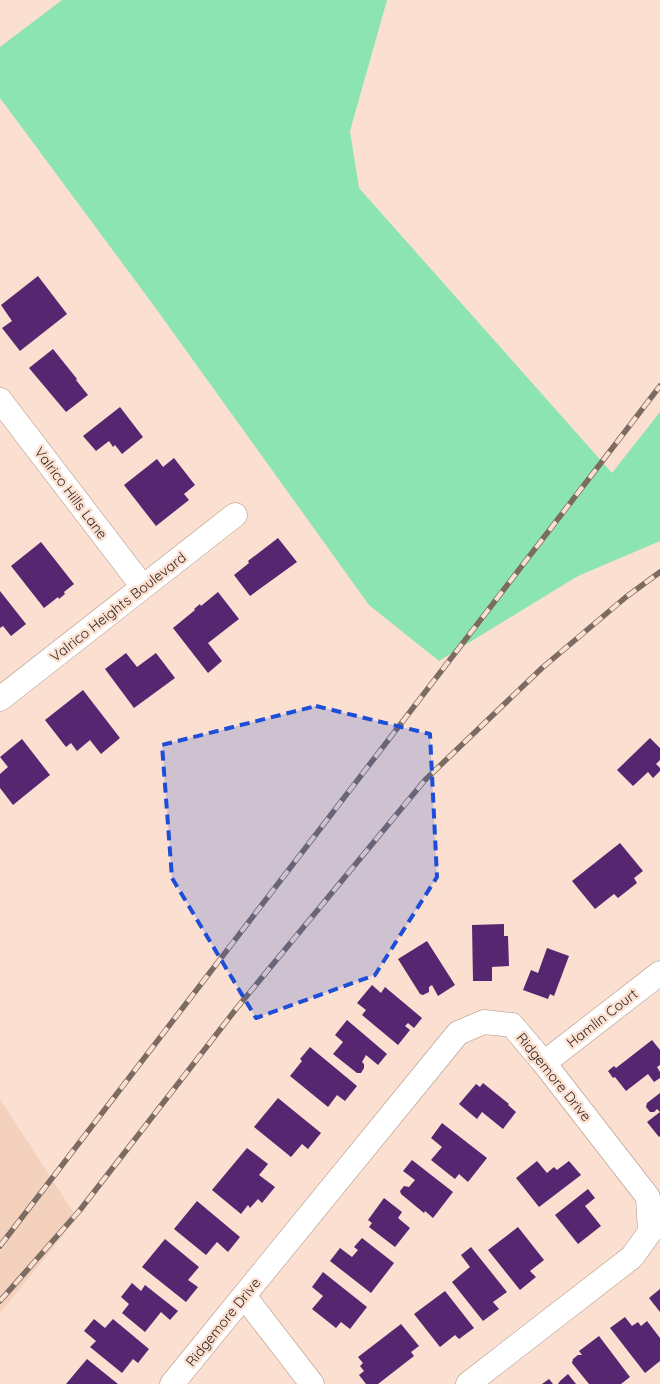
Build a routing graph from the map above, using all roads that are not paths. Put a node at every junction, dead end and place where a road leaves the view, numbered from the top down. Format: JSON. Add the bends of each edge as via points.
{"nodes":[{"id":1,"x":0,"y":400,"type":"edge"},
{"id":2,"x":236,"y":515,"type":"dead end"},
{"id":3,"x":143,"y":587,"type":"junction"},
{"id":4,"x":0,"y":699,"type":"edge"},
{"id":5,"x":660,"y":973,"type":"edge"},
{"id":6,"x":544,"y":1063,"type":"junction"},
{"id":7,"x":244,"y":1296,"type":"junction"},
{"id":8,"x":172,"y":1384,"type":"edge"},
{"id":9,"x":312,"y":1384,"type":"edge"},
{"id":10,"x":468,"y":1384,"type":"edge"}],
"edges":[{"from":1,"to":3,"type":"street","name":"Valrico Hills Lane"},
{"from":2,"to":3,"type":"street","name":"Valrico Heights Boulevard"},
{"from":3,"to":4,"type":"street","name":"Valrico Heights Boulevard"},
{"from":5,"to":6,"type":"street","name":"Hamlin Court"},
{"from":6,"to":7,"type":"street","name":"Ridgemore Drive","via":[[512,1025],[484,1022],[458,1033]]},
{"from":6,"to":10,"type":"street","name":"Ridgemore Drive","via":[[648,1197],[650,1232],[632,1257]]},
{"from":7,"to":8,"type":"street","name":"Ridgemore Drive"},
{"from":7,"to":9,"type":"street"}]}
